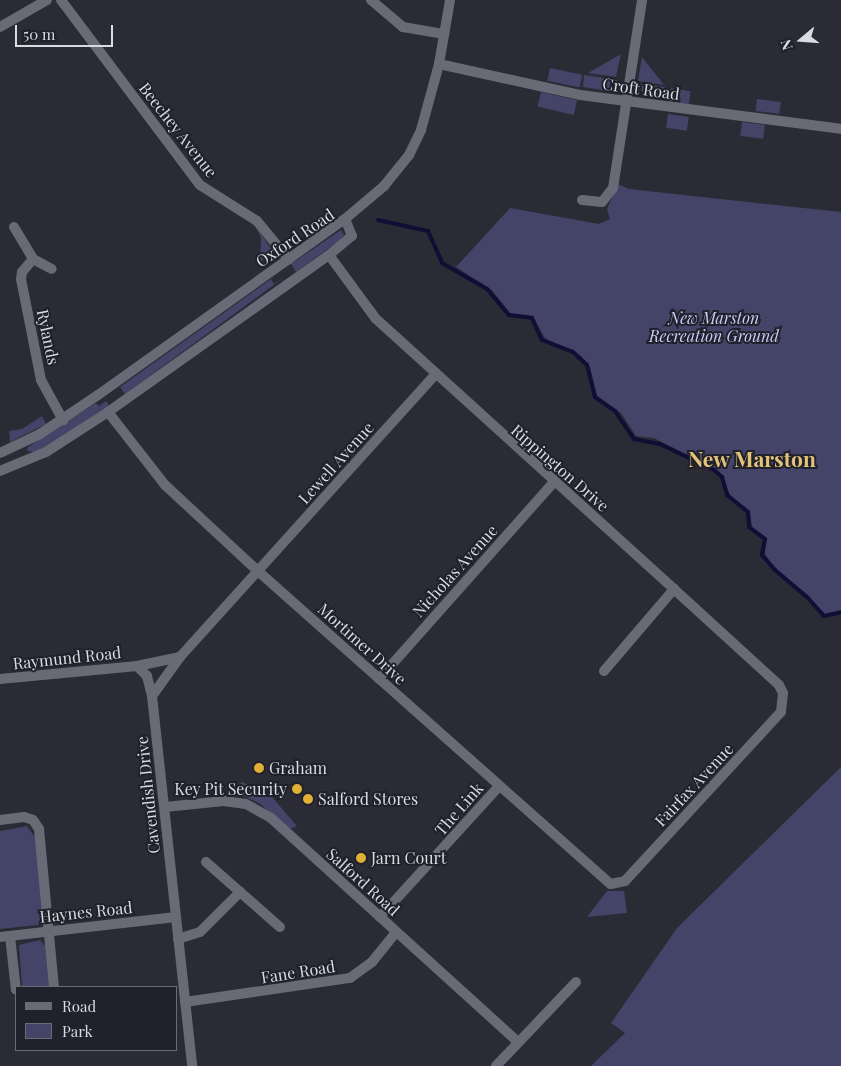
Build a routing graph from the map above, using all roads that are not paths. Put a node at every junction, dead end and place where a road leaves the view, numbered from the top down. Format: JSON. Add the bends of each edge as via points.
{"nodes":[{"id":1,"x":47,"y":0,"type":"edge"},
{"id":2,"x":61,"y":0,"type":"edge"},
{"id":3,"x":371,"y":0,"type":"edge"},
{"id":4,"x":450,"y":0,"type":"edge"},
{"id":5,"x":642,"y":0,"type":"edge"},
{"id":6,"x":0,"y":27,"type":"edge"},
{"id":7,"x":444,"y":34,"type":"junction"},
{"id":8,"x":439,"y":64,"type":"junction"},
{"id":9,"x":625,"y":103,"type":"junction"},
{"id":10,"x":841,"y":129,"type":"edge"},
{"id":11,"x":582,"y":200,"type":"dead end"},
{"id":12,"x":345,"y":219,"type":"junction"},
{"id":13,"x":14,"y":228,"type":"dead end"},
{"id":14,"x":329,"y":254,"type":"junction"},
{"id":15,"x":33,"y":259,"type":"junction"},
{"id":16,"x":288,"y":260,"type":"junction"},
{"id":17,"x":52,"y":269,"type":"dead end"},
{"id":18,"x":435,"y":375,"type":"junction"},
{"id":19,"x":108,"y":412,"type":"junction"},
{"id":20,"x":63,"y":420,"type":"junction"},
{"id":21,"x":12,"y":448,"type":"junction"},
{"id":22,"x":0,"y":453,"type":"edge"},
{"id":23,"x":20,"y":464,"type":"junction"},
{"id":24,"x":0,"y":471,"type":"edge"},
{"id":25,"x":554,"y":482,"type":"junction"},
{"id":26,"x":259,"y":572,"type":"junction"},
{"id":27,"x":674,"y":589,"type":"junction"},
{"id":28,"x":180,"y":657,"type":"junction"},
{"id":29,"x":137,"y":666,"type":"junction"},
{"id":30,"x":604,"y":671,"type":"dead end"},
{"id":31,"x":0,"y":679,"type":"edge"},
{"id":32,"x":379,"y":679,"type":"junction"},
{"id":33,"x":783,"y":693,"type":"joint"},
{"id":34,"x":152,"y":696,"type":"junction"},
{"id":35,"x":499,"y":786,"type":"junction"},
{"id":36,"x":165,"y":807,"type":"junction"},
{"id":37,"x":0,"y":820,"type":"edge"},
{"id":38,"x":206,"y":862,"type":"dead end"},
{"id":39,"x":611,"y":884,"type":"joint"},
{"id":40,"x":240,"y":892,"type":"junction"},
{"id":41,"x":176,"y":917,"type":"junction"},
{"id":42,"x":380,"y":917,"type":"junction"},
{"id":43,"x":280,"y":927,"type":"dead end"},
{"id":44,"x":48,"y":931,"type":"junction"},
{"id":45,"x":396,"y":932,"type":"junction"},
{"id":46,"x":5,"y":936,"type":"edge"},
{"id":47,"x":178,"y":939,"type":"junction"},
{"id":48,"x":576,"y":982,"type":"dead end"},
{"id":49,"x":15,"y":986,"type":"edge"},
{"id":50,"x":54,"y":986,"type":"edge"},
{"id":51,"x":185,"y":1002,"type":"junction"},
{"id":52,"x":518,"y":1042,"type":"junction"},
{"id":53,"x":192,"y":1066,"type":"edge"},
{"id":54,"x":496,"y":1066,"type":"edge"}],
"edges":[{"from":1,"to":6,"type":"street"},
{"from":2,"to":16,"type":"street","name":"Beechey Avenue","via":[[200,185],[257,221]]},
{"from":3,"to":7,"type":"street","via":[[403,27]]},
{"from":4,"to":7,"type":"street"},
{"from":5,"to":9,"type":"street"},
{"from":7,"to":8,"type":"street"},
{"from":8,"to":9,"type":"street","name":"Croft Road","via":[[557,92]]},
{"from":8,"to":12,"type":"street","via":[[421,130],[409,155],[384,186]]},
{"from":9,"to":10,"type":"street","name":"Croft Road"},
{"from":9,"to":11,"type":"street","via":[[613,188],[602,202]]},
{"from":12,"to":14,"type":"street","name":"Oxford Road","via":[[352,236]]},
{"from":12,"to":16,"type":"street","name":"Oxford Road"},
{"from":13,"to":15,"type":"street"},
{"from":14,"to":18,"type":"street","name":"Rippington Drive","via":[[376,319]]},
{"from":14,"to":19,"type":"street","name":"Oxford Road"},
{"from":15,"to":17,"type":"street"},
{"from":15,"to":20,"type":"street","name":"Rylands","via":[[22,272],[21,279],[41,380]]},
{"from":16,"to":20,"type":"street","name":"Oxford Road"},
{"from":18,"to":25,"type":"street","name":"Rippington Drive"},
{"from":18,"to":26,"type":"street","name":"Lewell Avenue"},
{"from":19,"to":23,"type":"street","name":"Oxford Road","via":[[46,452]]},
{"from":19,"to":26,"type":"street","name":"Mortimer Drive","via":[[165,485]]},
{"from":20,"to":21,"type":"street","name":"Oxford Road"},
{"from":21,"to":22,"type":"street","name":"Oxford Road"},
{"from":21,"to":23,"type":"street"},
{"from":23,"to":24,"type":"street","name":"Oxford Road"},
{"from":25,"to":27,"type":"street","name":"Rippington Drive"},
{"from":25,"to":32,"type":"street","name":"Nicholas Avenue"},
{"from":26,"to":28,"type":"street"},
{"from":26,"to":32,"type":"street","name":"Mortimer Drive"},
{"from":27,"to":30,"type":"street"},
{"from":27,"to":33,"type":"street","name":"Rippington Drive","via":[[779,685]]},
{"from":28,"to":29,"type":"street","name":"Raymund Road"},
{"from":28,"to":34,"type":"street"},
{"from":29,"to":31,"type":"street","name":"Raymund Road"},
{"from":29,"to":34,"type":"street","name":"Raymund Road","via":[[147,676]]},
{"from":32,"to":35,"type":"street","name":"Mortimer Drive"},
{"from":33,"to":39,"type":"street","name":"Fairfax Avenue","via":[[781,712],[625,881]]},
{"from":34,"to":36,"type":"street","name":"Cavendish Drive"},
{"from":35,"to":39,"type":"street","name":"Mortimer Drive"},
{"from":35,"to":42,"type":"street","name":"The Link"},
{"from":36,"to":41,"type":"street","name":"Cavendish Drive"},
{"from":36,"to":42,"type":"street","name":"Salford Road","via":[[224,801],[246,804],[271,818]]},
{"from":37,"to":44,"type":"street","via":[[24,817],[33,820],[39,829]]},
{"from":38,"to":40,"type":"street"},
{"from":40,"to":43,"type":"street"},
{"from":40,"to":47,"type":"street","via":[[200,932]]},
{"from":41,"to":44,"type":"street","name":"Haynes Road"},
{"from":41,"to":47,"type":"street","name":"Cavendish Drive"},
{"from":42,"to":45,"type":"street","name":"Salford Road"},
{"from":44,"to":46,"type":"street","name":"Haynes Road"},
{"from":44,"to":50,"type":"street"},
{"from":45,"to":51,"type":"street","name":"Fane Road","via":[[372,962],[350,978]]},
{"from":45,"to":52,"type":"street","name":"Salford Road"},
{"from":46,"to":49,"type":"street"},
{"from":47,"to":51,"type":"street","name":"Cavendish Drive"},
{"from":48,"to":52,"type":"street"},
{"from":51,"to":53,"type":"street","name":"Cavendish Drive"},
{"from":52,"to":54,"type":"street"}]}
